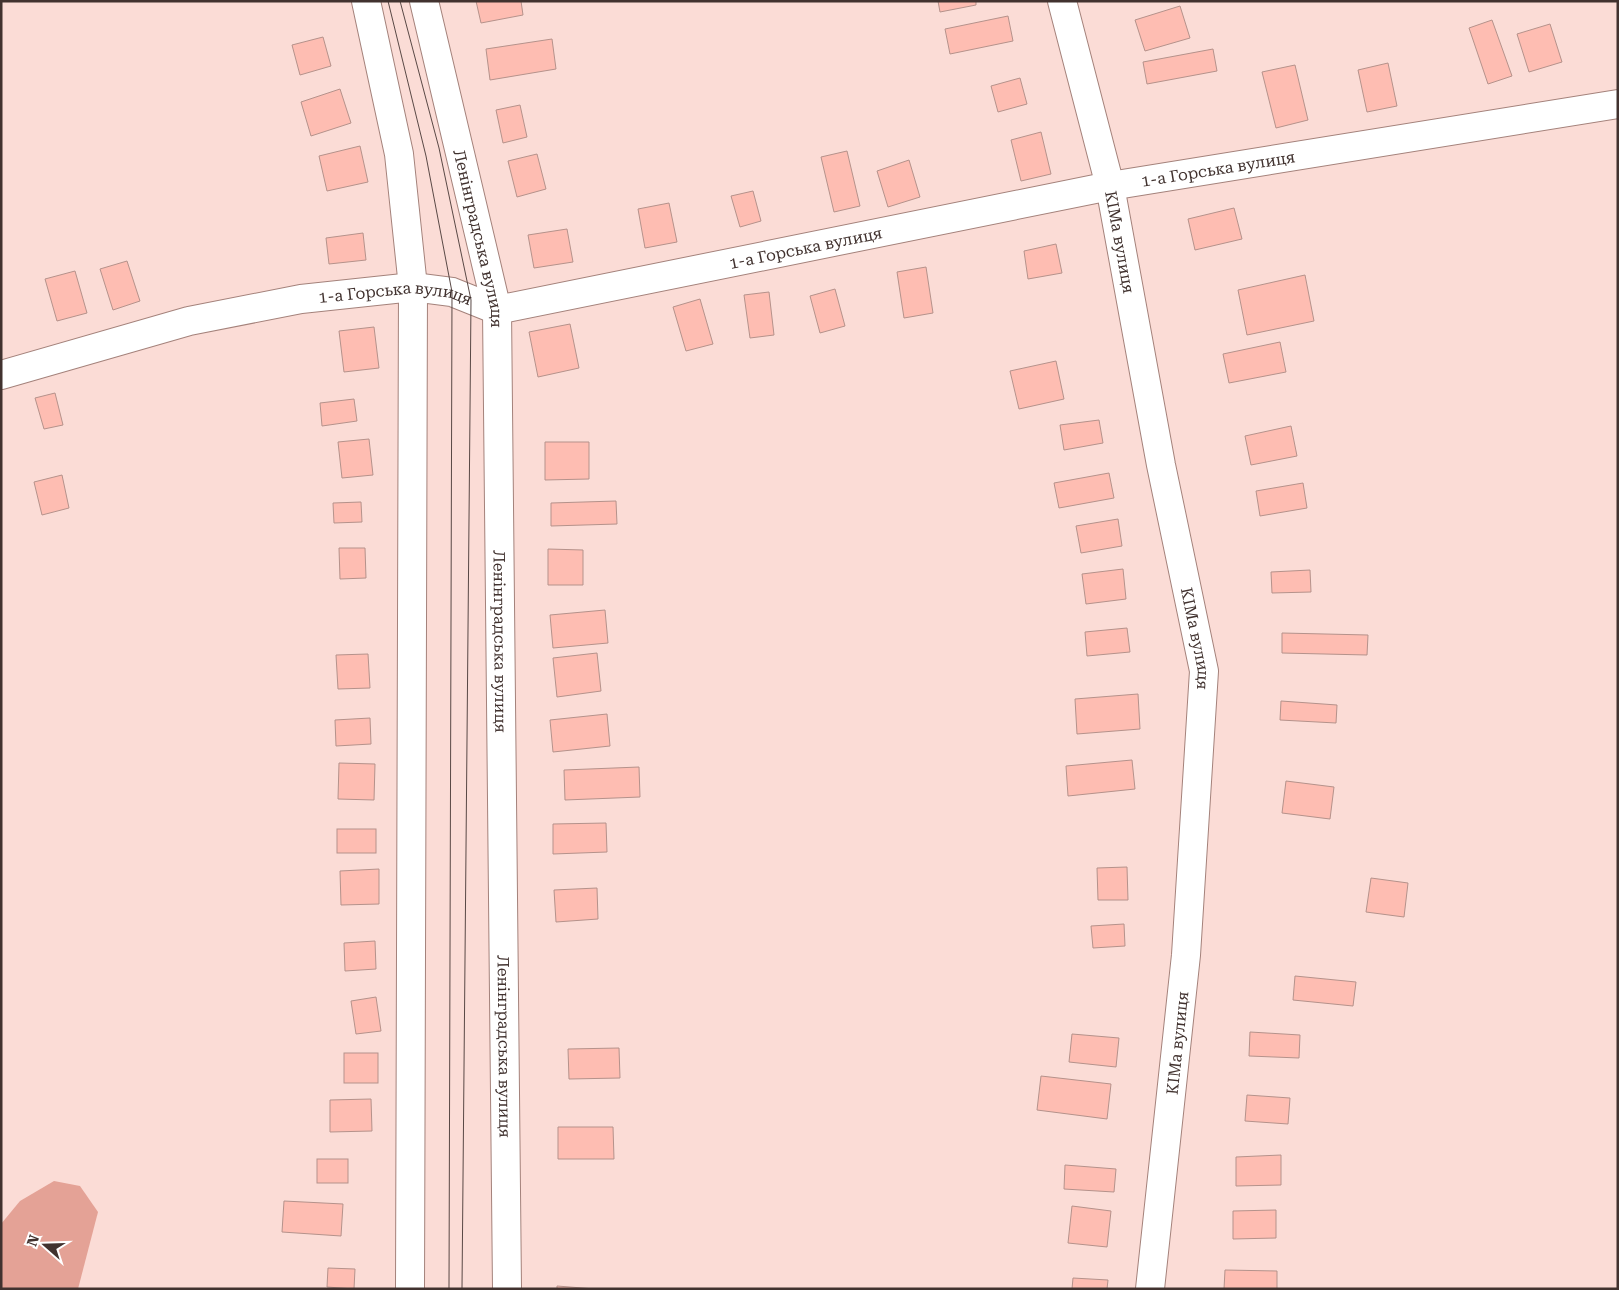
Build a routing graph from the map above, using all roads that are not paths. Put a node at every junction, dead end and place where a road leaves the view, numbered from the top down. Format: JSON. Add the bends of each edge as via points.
{"nodes":[{"id":1,"x":366,"y":1,"type":"edge"},
{"id":2,"x":424,"y":1,"type":"edge"},
{"id":3,"x":1062,"y":1,"type":"edge"},
{"id":4,"x":1618,"y":104,"type":"edge"},
{"id":5,"x":1110,"y":186,"type":"junction"},
{"id":6,"x":413,"y":287,"type":"junction"},
{"id":7,"x":497,"y":310,"type":"junction"},
{"id":8,"x":1,"y":375,"type":"edge"},
{"id":9,"x":410,"y":1289,"type":"edge"},
{"id":10,"x":507,"y":1289,"type":"edge"},
{"id":11,"x":1150,"y":1289,"type":"edge"}],
"edges":[{"from":1,"to":6,"type":"street","via":[[399,154]]},
{"from":2,"to":7,"type":"street","name":"Ленінградська вулиця"},
{"from":3,"to":5,"type":"street","name":"КІМа вулиця"},
{"from":4,"to":5,"type":"street","name":"1-а Горська вулиця"},
{"from":5,"to":7,"type":"street","name":"1-а Горська вулиця"},
{"from":5,"to":11,"type":"street","name":"КІМа вулиця","via":[[1161,465],[1204,671],[1186,955]]},
{"from":6,"to":7,"type":"street","name":"1-а Горська вулиця","via":[[452,292]]},
{"from":6,"to":8,"type":"street","name":"1-а Горська вулиця","via":[[301,299],[189,321]]},
{"from":6,"to":9,"type":"street"},
{"from":7,"to":10,"type":"street","name":"Ленінградська вулиця"}]}
